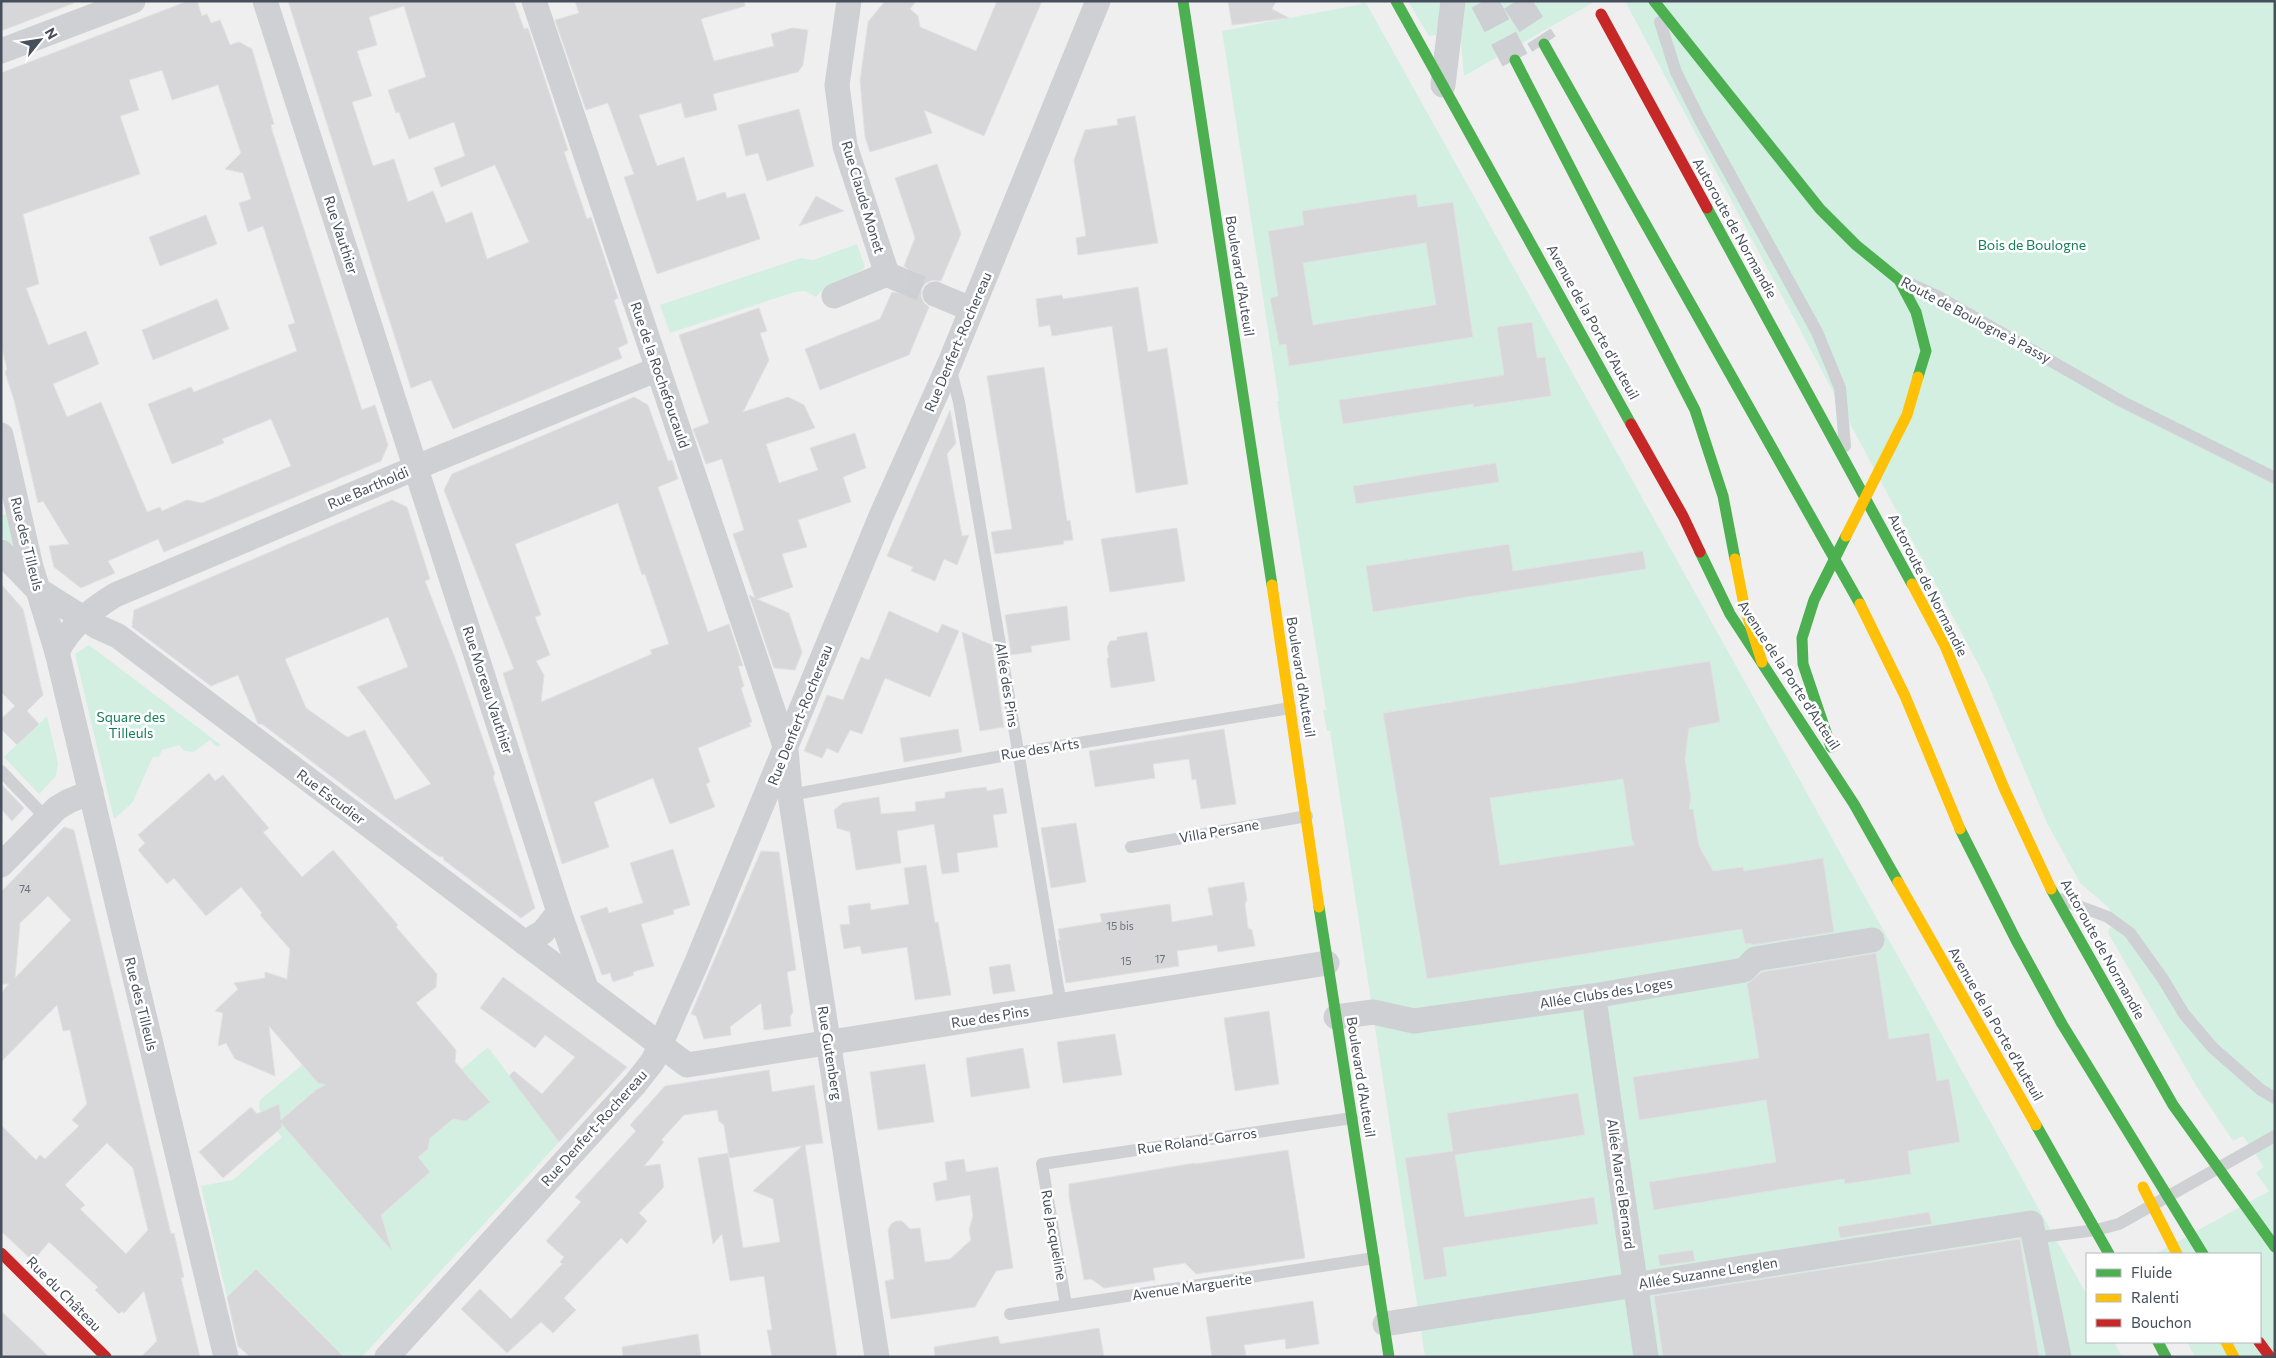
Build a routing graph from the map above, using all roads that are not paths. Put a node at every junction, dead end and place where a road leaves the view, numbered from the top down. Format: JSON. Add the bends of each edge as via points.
{"nodes":[{"id":1,"x":133,"y":1,"type":"edge"},
{"id":2,"x":265,"y":1,"type":"edge"},
{"id":3,"x":534,"y":1,"type":"edge"},
{"id":4,"x":848,"y":1,"type":"edge"},
{"id":5,"x":1098,"y":1,"type":"edge"},
{"id":6,"x":1183,"y":1,"type":"edge"},
{"id":7,"x":1396,"y":1,"type":"edge"},
{"id":8,"x":1453,"y":1,"type":"edge"},
{"id":9,"x":1654,"y":1,"type":"edge"},
{"id":10,"x":1601,"y":14,"type":"dead end"},
{"id":11,"x":1544,"y":44,"type":"tunnel mouth"},
{"id":12,"x":1,"y":51,"type":"edge"},
{"id":13,"x":1515,"y":60,"type":"tunnel mouth"},
{"id":14,"x":1444,"y":85,"type":"junction"},
{"id":15,"x":1899,"y":280,"type":"junction"},
{"id":16,"x":935,"y":294,"type":"tunnel mouth"},
{"id":17,"x":834,"y":296,"type":"dead end"},
{"id":18,"x":971,"y":309,"type":"junction"},
{"id":19,"x":949,"y":365,"type":"junction"},
{"id":20,"x":658,"y":369,"type":"junction"},
{"id":21,"x":1,"y":435,"type":"edge"},
{"id":22,"x":1847,"y":464,"type":"junction"},
{"id":23,"x":417,"y":468,"type":"junction"},
{"id":24,"x":2275,"y":478,"type":"edge"},
{"id":25,"x":8,"y":498,"type":"edge"},
{"id":26,"x":1,"y":552,"type":"edge"},
{"id":27,"x":37,"y":589,"type":"junction"},
{"id":28,"x":84,"y":618,"type":"junction"},
{"id":29,"x":57,"y":652,"type":"junction"},
{"id":30,"x":1762,"y":662,"type":"junction"},
{"id":31,"x":1290,"y":708,"type":"junction"},
{"id":32,"x":786,"y":750,"type":"junction"},
{"id":33,"x":1018,"y":753,"type":"junction"},
{"id":34,"x":1,"y":771,"type":"edge"},
{"id":35,"x":91,"y":792,"type":"junction"},
{"id":36,"x":790,"y":795,"type":"junction"},
{"id":37,"x":1854,"y":804,"type":"junction"},
{"id":38,"x":1307,"y":816,"type":"junction"},
{"id":39,"x":46,"y":819,"type":"junction"},
{"id":40,"x":1131,"y":847,"type":"dead end"},
{"id":41,"x":1,"y":865,"type":"edge"},
{"id":42,"x":2055,"y":897,"type":"junction"},
{"id":43,"x":559,"y":912,"type":"junction"},
{"id":44,"x":1872,"y":940,"type":"dead end"},
{"id":45,"x":525,"y":944,"type":"junction"},
{"id":46,"x":1327,"y":963,"type":"junction"},
{"id":47,"x":586,"y":988,"type":"junction"},
{"id":48,"x":1061,"y":1005,"type":"junction"},
{"id":49,"x":1596,"y":1012,"type":"dead end"},
{"id":50,"x":1336,"y":1018,"type":"junction"},
{"id":51,"x":2062,"y":1024,"type":"junction"},
{"id":52,"x":829,"y":1042,"type":"junction"},
{"id":53,"x":660,"y":1045,"type":"junction"},
{"id":54,"x":2275,"y":1098,"type":"edge"},
{"id":55,"x":1352,"y":1118,"type":"junction"},
{"id":56,"x":2275,"y":1136,"type":"edge"},
{"id":57,"x":2124,"y":1149,"type":"dead end"},
{"id":58,"x":1042,"y":1164,"type":"joint"},
{"id":59,"x":2220,"y":1172,"type":"junction"},
{"id":60,"x":2137,"y":1175,"type":"dead end"},
{"id":61,"x":2275,"y":1227,"type":"edge"},
{"id":62,"x":2096,"y":1230,"type":"junction"},
{"id":63,"x":2032,"y":1231,"type":"junction"},
{"id":64,"x":2275,"y":1247,"type":"edge"},
{"id":65,"x":1,"y":1253,"type":"edge"},
{"id":66,"x":2108,"y":1253,"type":"edge"},
{"id":67,"x":2176,"y":1253,"type":"edge"},
{"id":68,"x":2202,"y":1253,"type":"edge"},
{"id":69,"x":1374,"y":1258,"type":"junction"},
{"id":70,"x":1635,"y":1285,"type":"junction"},
{"id":71,"x":1066,"y":1305,"type":"junction"},
{"id":72,"x":1010,"y":1314,"type":"dead end"},
{"id":73,"x":1385,"y":1324,"type":"junction"},
{"id":74,"x":2159,"y":1343,"type":"edge"},
{"id":75,"x":2227,"y":1343,"type":"edge"},
{"id":76,"x":2260,"y":1343,"type":"edge"},
{"id":77,"x":106,"y":1357,"type":"edge"},
{"id":78,"x":226,"y":1357,"type":"edge"},
{"id":79,"x":387,"y":1357,"type":"edge"},
{"id":80,"x":877,"y":1357,"type":"edge"},
{"id":81,"x":1390,"y":1357,"type":"edge"},
{"id":82,"x":1646,"y":1357,"type":"edge"},
{"id":83,"x":2058,"y":1357,"type":"edge"},
{"id":84,"x":2166,"y":1357,"type":"edge"},
{"id":85,"x":2234,"y":1357,"type":"edge"},
{"id":86,"x":2270,"y":1357,"type":"edge"}],
"edges":[{"from":1,"to":12,"type":"street"},
{"from":2,"to":23,"type":"street","name":"Rue Vauthier"},
{"from":3,"to":20,"type":"street","name":"Rue de la Rochefoucauld"},
{"from":4,"to":17,"type":"street","name":"Rue Claude Monet","via":[[837,85],[845,146],[892,276]]},
{"from":5,"to":18,"type":"street","name":"Rue Denfert-Rochereau"},
{"from":6,"to":31,"type":"main road","name":"Boulevard d'Auteuil"},
{"from":7,"to":14,"type":"main road","name":"Avenue de la Porte d'Auteuil"},
{"from":8,"to":14,"type":"street"},
{"from":9,"to":15,"type":"main road","name":"Route de Boulogne à Passy","via":[[1820,209],[1856,245]]},
{"from":9,"to":22,"type":"lane","via":[[1676,72],[1817,332],[1840,388]]},
{"from":10,"to":22,"type":"main road","name":"Autoroute de Normandie"},
{"from":11,"to":51,"type":"main road","via":[[1853,589],[1906,696],[1955,820]]},
{"from":13,"to":30,"type":"main road","via":[[1695,410],[1723,496],[1744,604]]},
{"from":14,"to":30,"type":"main road","name":"Avenue de la Porte d'Auteuil","via":[[1684,516],[1730,614]]},
{"from":15,"to":24,"type":"lane","name":"Route de Boulogne à Passy","via":[[1937,296],[2121,401]]},
{"from":15,"to":37,"type":"main road","via":[[1916,312],[1926,352],[1908,415],[1814,600],[1802,638],[1803,664],[1822,725]]},
{"from":16,"to":18,"type":"street"},
{"from":18,"to":19,"type":"street","name":"Rue Denfert-Rochereau"},
{"from":19,"to":32,"type":"street","name":"Rue Denfert-Rochereau","via":[[881,516]]},
{"from":19,"to":33,"type":"lane","name":"Allée des Pins","via":[[959,402]]},
{"from":20,"to":23,"type":"street","name":"Rue Bartholdi"},
{"from":20,"to":32,"type":"street","name":"Rue de la Rochefoucauld"},
{"from":21,"to":25,"type":"street","name":"Rue des Tilleuls"},
{"from":22,"to":42,"type":"main road","name":"Autoroute de Normandie","via":[[1945,646],[2004,788]]},
{"from":23,"to":28,"type":"street","name":"Rue Bartholdi","via":[[115,595]]},
{"from":23,"to":43,"type":"street","name":"Rue Moreau Vauthier"},
{"from":25,"to":27,"type":"street","name":"Rue des Tilleuls"},
{"from":26,"to":27,"type":"street","name":"Rue Escudier"},
{"from":27,"to":28,"type":"street","name":"Rue Escudier"},
{"from":27,"to":29,"type":"street","name":"Rue des Tilleuls"},
{"from":28,"to":29,"type":"street","via":[[64,639]]},
{"from":28,"to":45,"type":"street","name":"Rue Escudier","via":[[118,636]]},
{"from":29,"to":35,"type":"street","name":"Rue des Tilleuls"},
{"from":30,"to":37,"type":"main road","name":"Avenue de la Porte d'Auteuil"},
{"from":31,"to":33,"type":"lane","name":"Rue des Arts"},
{"from":31,"to":38,"type":"main road","name":"Boulevard d'Auteuil"},
{"from":32,"to":36,"type":"street","name":"Rue Gutenberg"},
{"from":32,"to":53,"type":"street","name":"Rue Denfert-Rochereau"},
{"from":33,"to":36,"type":"lane","name":"Rue des Arts"},
{"from":33,"to":48,"type":"lane","name":"Allée des Pins"},
{"from":34,"to":39,"type":"lane"},
{"from":35,"to":39,"type":"street","via":[[57,808]]},
{"from":35,"to":78,"type":"street","name":"Rue des Tilleuls"},
{"from":36,"to":52,"type":"street","name":"Rue Gutenberg"},
{"from":37,"to":62,"type":"main road","name":"Avenue de la Porte d'Auteuil"},
{"from":38,"to":40,"type":"lane","name":"Villa Persane"},
{"from":38,"to":46,"type":"main road","name":"Boulevard d'Auteuil"},
{"from":39,"to":41,"type":"street"},
{"from":42,"to":54,"type":"lane","via":[[2108,917],[2130,933],[2184,1014],[2214,1048],[2260,1090]]},
{"from":42,"to":59,"type":"main road","name":"Autoroute de Normandie","via":[[2173,1105]]},
{"from":43,"to":45,"type":"street","via":[[543,932]]},
{"from":43,"to":47,"type":"street","name":"Rue Moreau Vauthier"},
{"from":44,"to":50,"type":"street","name":"Allée Clubs des Loges","via":[[1755,959],[1744,970],[1584,997],[1414,1021],[1373,1012]]},
{"from":45,"to":47,"type":"street","name":"Rue Escudier"},
{"from":46,"to":48,"type":"street","name":"Rue des Pins"},
{"from":46,"to":50,"type":"main road","name":"Boulevard d'Auteuil"},
{"from":47,"to":53,"type":"street","name":"Rue Escudier"},
{"from":48,"to":52,"type":"street","name":"Rue des Pins"},
{"from":49,"to":70,"type":"street","name":"Allée Marcel Bernard"},
{"from":50,"to":55,"type":"main road","name":"Boulevard d'Auteuil"},
{"from":51,"to":57,"type":"main road"},
{"from":51,"to":68,"type":"main road"},
{"from":52,"to":53,"type":"street","name":"Rue des Pins","via":[[687,1065]]},
{"from":52,"to":80,"type":"street","name":"Rue Gutenberg"},
{"from":53,"to":79,"type":"street","name":"Rue Denfert-Rochereau","via":[[636,1084]]},
{"from":55,"to":58,"type":"lane","name":"Rue Roland-Garros"},
{"from":55,"to":69,"type":"main road","name":"Boulevard d'Auteuil"},
{"from":56,"to":62,"type":"lane","via":[[2119,1224]]},
{"from":58,"to":71,"type":"lane","name":"Rue Jacqueline"},
{"from":59,"to":61,"type":"main road"},
{"from":59,"to":64,"type":"main road"},
{"from":60,"to":67,"type":"main road"},
{"from":62,"to":63,"type":"lane"},
{"from":62,"to":66,"type":"main road","name":"Avenue de la Porte d'Auteuil"},
{"from":63,"to":70,"type":"street","name":"Allée Suzanne Lenglen"},
{"from":63,"to":83,"type":"street"},
{"from":65,"to":77,"type":"main road","name":"Rue du Château"},
{"from":69,"to":71,"type":"lane","name":"Avenue Marguerite"},
{"from":69,"to":73,"type":"main road","name":"Boulevard d'Auteuil"},
{"from":70,"to":73,"type":"street","name":"Allée Suzanne Lenglen"},
{"from":70,"to":82,"type":"street","name":"Allée Marcel Bernard"},
{"from":71,"to":72,"type":"lane","name":"Avenue Marguerite"},
{"from":73,"to":81,"type":"main road","name":"Boulevard d'Auteuil"},
{"from":74,"to":84,"type":"main road"},
{"from":75,"to":85,"type":"main road"},
{"from":76,"to":86,"type":"main road"}]}
